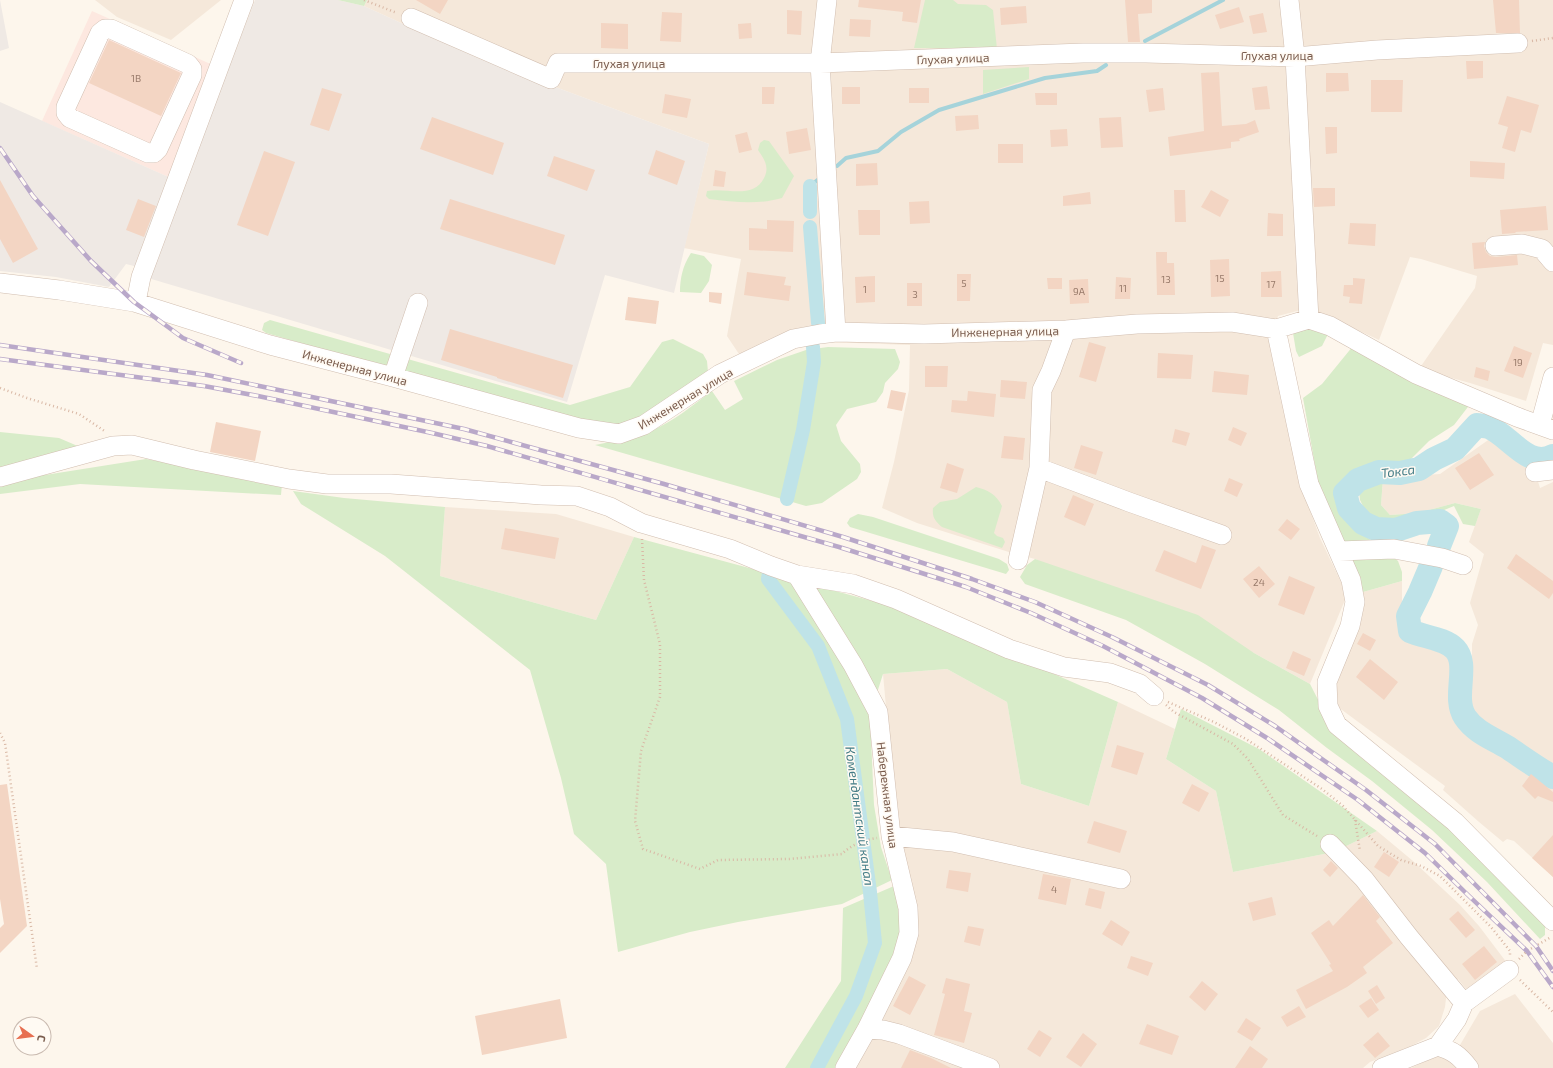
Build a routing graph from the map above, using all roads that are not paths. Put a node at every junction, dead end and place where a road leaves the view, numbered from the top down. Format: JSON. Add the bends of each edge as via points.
{"nodes":[{"id":1,"x":244,"y":0,"type":"edge"},
{"id":2,"x":826,"y":0,"type":"edge"},
{"id":3,"x":1290,"y":0,"type":"edge"},
{"id":4,"x":411,"y":18,"type":"road end"},
{"id":5,"x":1518,"y":43,"type":"road end"},
{"id":6,"x":1295,"y":57,"type":"junction"},
{"id":7,"x":820,"y":64,"type":"junction"},
{"id":8,"x":161,"y":144,"type":"junction"},
{"id":9,"x":186,"y":156,"type":"junction"},
{"id":10,"x":1495,"y":246,"type":"dead end"},
{"id":11,"x":1553,"y":262,"type":"edge"},
{"id":12,"x":0,"y":283,"type":"edge"},
{"id":13,"x":136,"y":302,"type":"junction"},
{"id":14,"x":418,"y":303,"type":"dead end"},
{"id":15,"x":1309,"y":318,"type":"junction"},
{"id":16,"x":1276,"y":329,"type":"junction"},
{"id":17,"x":1066,"y":330,"type":"junction"},
{"id":18,"x":836,"y":332,"type":"junction"},
{"id":19,"x":393,"y":377,"type":"junction"},
{"id":20,"x":1553,"y":377,"type":"edge"},
{"id":21,"x":1546,"y":427,"type":"edge"},
{"id":22,"x":1038,"y":468,"type":"junction"},
{"id":23,"x":0,"y":477,"type":"edge"},
{"id":24,"x":1222,"y":535,"type":"dead end"},
{"id":25,"x":1339,"y":551,"type":"junction"},
{"id":26,"x":1018,"y":560,"type":"dead end"},
{"id":27,"x":1464,"y":565,"type":"dead end"},
{"id":28,"x":797,"y":575,"type":"junction"},
{"id":29,"x":1154,"y":696,"type":"road end"},
{"id":30,"x":891,"y":836,"type":"junction"},
{"id":31,"x":1330,"y":844,"type":"road end"},
{"id":32,"x":1121,"y":879,"type":"dead end"},
{"id":33,"x":1553,"y":921,"type":"edge"},
{"id":34,"x":1509,"y":970,"type":"road end"},
{"id":35,"x":1464,"y":1003,"type":"junction"},
{"id":36,"x":866,"y":1029,"type":"junction"},
{"id":37,"x":1438,"y":1046,"type":"junction"},
{"id":38,"x":845,"y":1068,"type":"edge"},
{"id":39,"x":990,"y":1068,"type":"edge"},
{"id":40,"x":1383,"y":1068,"type":"edge"},
{"id":41,"x":1469,"y":1068,"type":"edge"}],
"edges":[{"from":1,"to":9,"type":"street"},
{"from":2,"to":7,"type":"street"},
{"from":3,"to":6,"type":"street"},
{"from":4,"to":7,"type":"street","name":"Глухая улица","via":[[551,79],[558,63]]},
{"from":5,"to":6,"type":"street","name":"Глухая улица"},
{"from":6,"to":7,"type":"street","name":"Глухая улица","via":[[1083,53]]},
{"from":6,"to":15,"type":"street"},
{"from":7,"to":18,"type":"street"},
{"from":8,"to":8,"type":"street","via":[[154,153],[148,153],[70,118],[66,113],[100,33],[105,29],[188,64],[192,69],[192,75]]},
{"from":8,"to":9,"type":"street"},
{"from":9,"to":13,"type":"street","via":[[142,277]]},
{"from":10,"to":11,"type":"street","via":[[1522,244],[1542,249]]},
{"from":12,"to":13,"type":"street","name":"Инженерная улица"},
{"from":13,"to":19,"type":"street","name":"Инженерная улица","via":[[270,345]]},
{"from":14,"to":19,"type":"street"},
{"from":15,"to":16,"type":"street","name":"Инженерная улица"},
{"from":15,"to":21,"type":"street","via":[[1330,326],[1416,374]]},
{"from":16,"to":17,"type":"street","name":"Инженерная улица","via":[[1232,322],[1137,324]]},
{"from":16,"to":25,"type":"street","via":[[1309,484]]},
{"from":17,"to":18,"type":"street","name":"Инженерная улица","via":[[924,334]]},
{"from":17,"to":22,"type":"street","via":[[1042,390]]},
{"from":18,"to":19,"type":"street","name":"Инженерная улица","via":[[793,339],[720,374],[644,425],[619,434],[579,428]]},
{"from":20,"to":21,"type":"street"},
{"from":22,"to":24,"type":"street"},
{"from":22,"to":26,"type":"street"},
{"from":23,"to":28,"type":"street","via":[[113,446],[132,445],[194,460],[327,484],[392,484],[541,496],[577,496],[610,507],[641,523],[730,549]]},
{"from":25,"to":27,"type":"street","via":[[1394,549]]},
{"from":25,"to":33,"type":"street","via":[[1351,580],[1355,602],[1350,626],[1326,682],[1328,706],[1337,725],[1455,822]]},
{"from":28,"to":29,"type":"street","via":[[853,584],[896,599],[1009,649],[1064,667],[1110,673],[1140,684]]},
{"from":28,"to":30,"type":"street","name":"Набережная улица","via":[[853,665],[878,712]]},
{"from":30,"to":32,"type":"street","via":[[953,842]]},
{"from":30,"to":36,"type":"street","name":"Набережная улица","via":[[908,908],[909,933],[902,958]]},
{"from":31,"to":35,"type":"street","via":[[1364,879]]},
{"from":34,"to":35,"type":"street"},
{"from":35,"to":37,"type":"street","via":[[1457,1019]]},
{"from":36,"to":38,"type":"street","name":"Набережная улица"},
{"from":36,"to":39,"type":"street","via":[[899,1034]]},
{"from":37,"to":40,"type":"street"},
{"from":37,"to":41,"type":"street","via":[[1451,1050]]}]}
